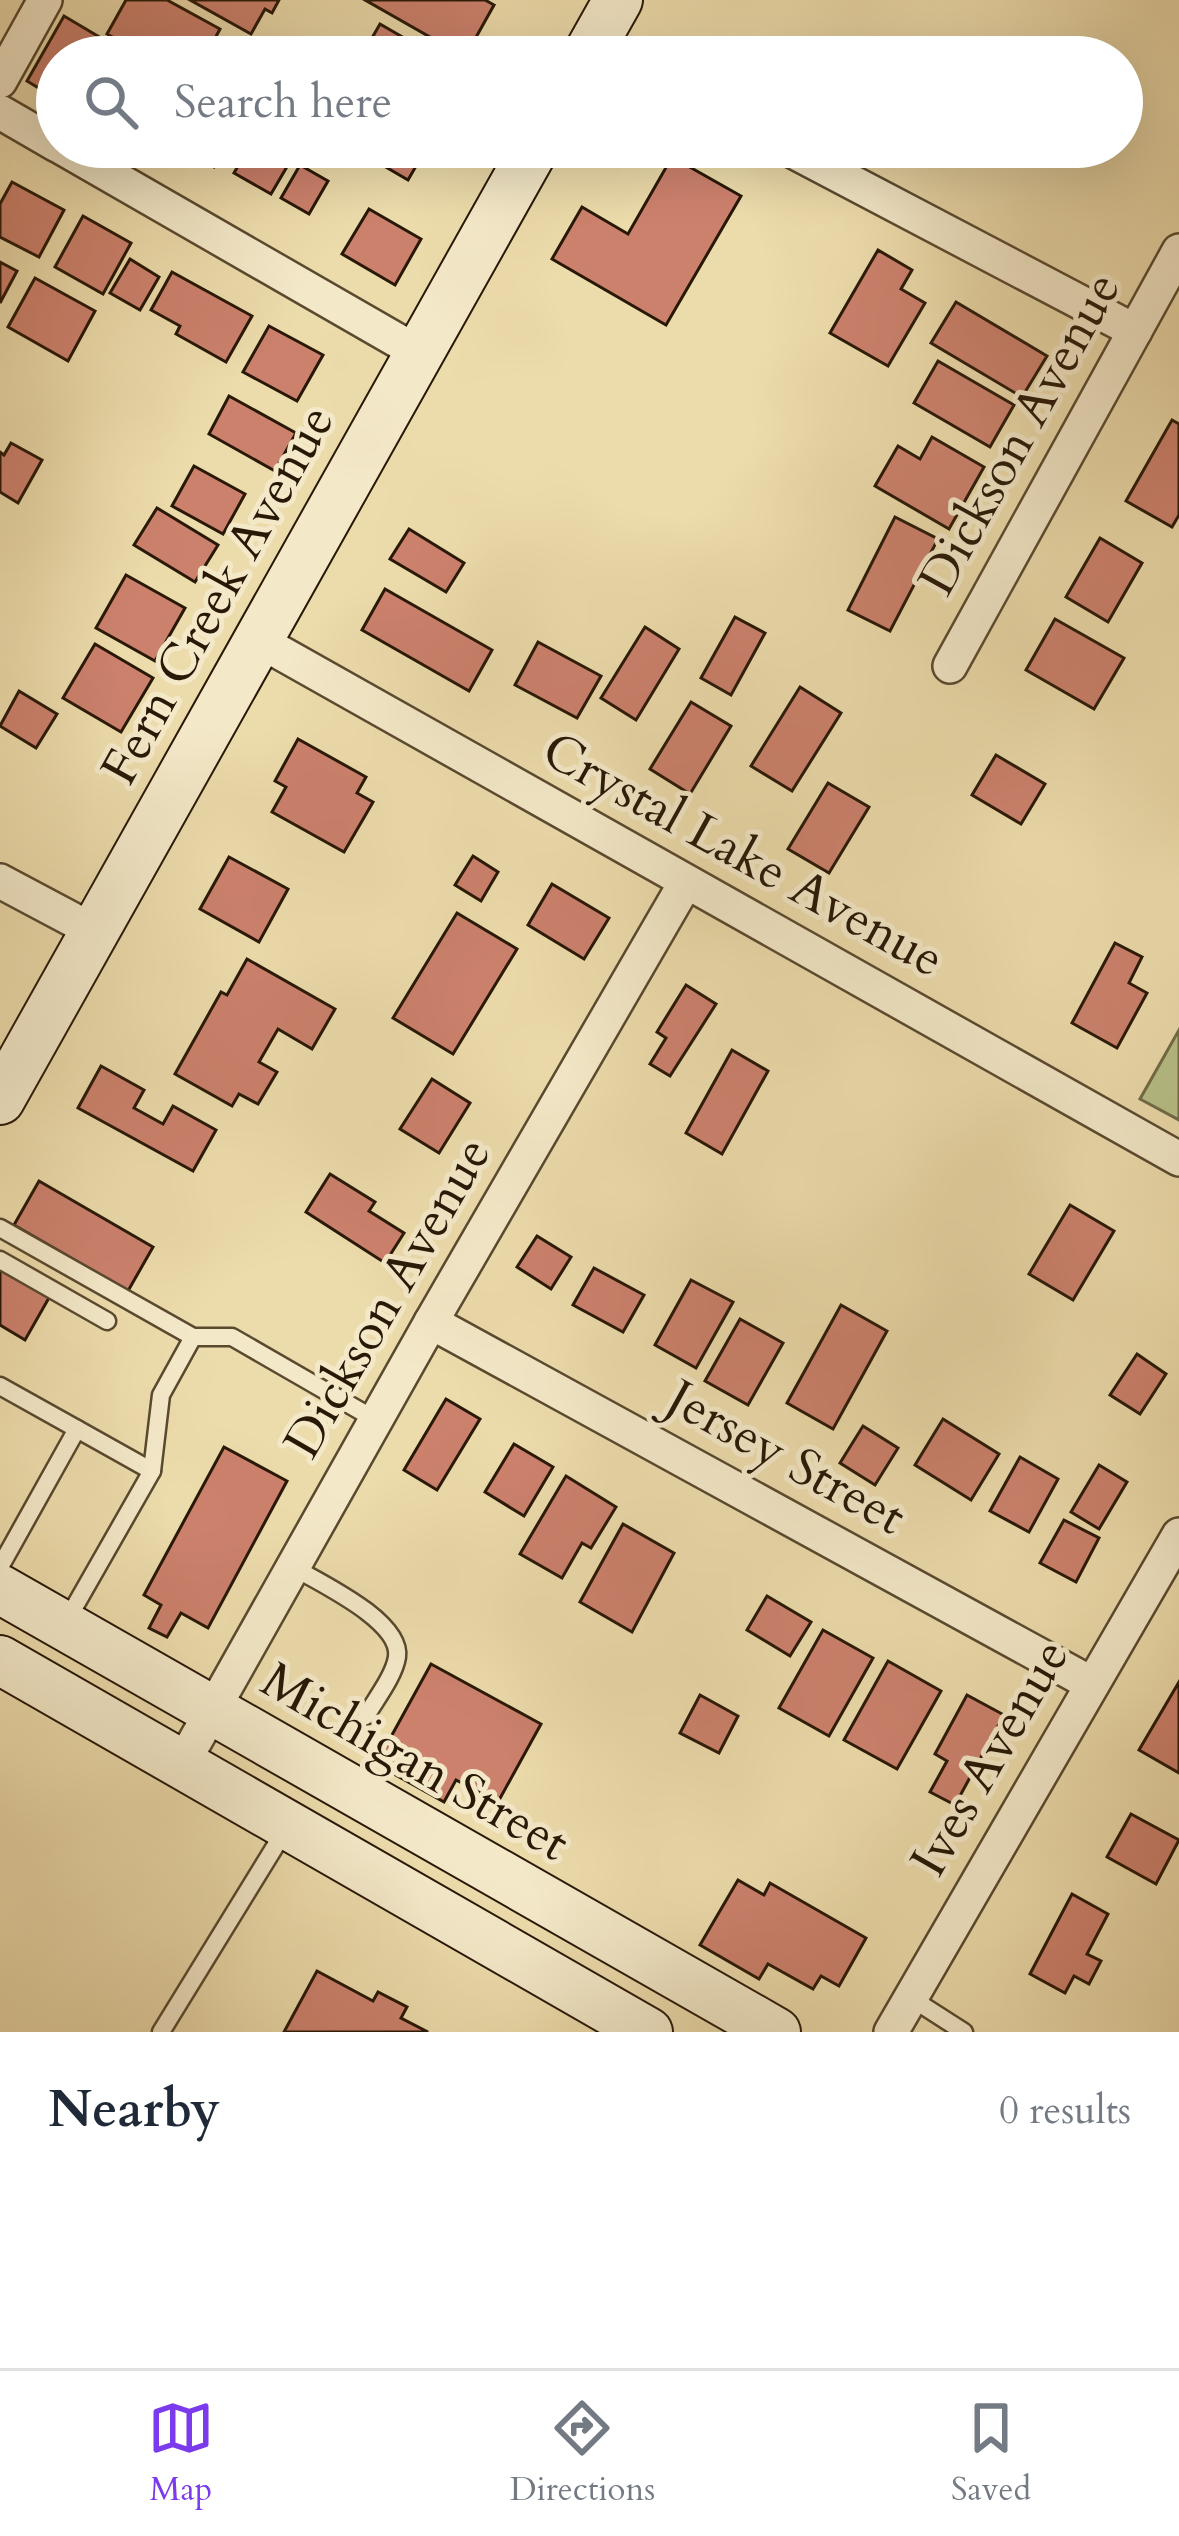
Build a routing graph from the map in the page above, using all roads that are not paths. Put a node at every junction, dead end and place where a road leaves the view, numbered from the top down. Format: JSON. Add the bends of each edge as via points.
{"nodes":[{"id":1,"x":45,"y":0,"type":"edge"},
{"id":2,"x":618,"y":0,"type":"edge"},
{"id":3,"x":604,"y":36,"type":"edge"},
{"id":4,"x":0,"y":81,"type":"edge"},
{"id":5,"x":0,"y":112,"type":"edge"},
{"id":6,"x":36,"y":133,"type":"edge"},
{"id":7,"x":97,"y":168,"type":"edge"},
{"id":8,"x":523,"y":168,"type":"edge"},
{"id":9,"x":825,"y":168,"type":"edge"},
{"id":10,"x":1179,"y":251,"type":"edge"},
{"id":11,"x":1135,"y":331,"type":"junction"},
{"id":12,"x":419,"y":353,"type":"junction"},
{"id":13,"x":258,"y":640,"type":"junction"},
{"id":14,"x":950,"y":666,"type":"dead end"},
{"id":15,"x":0,"y":881,"type":"edge"},
{"id":16,"x":686,"y":882,"type":"junction"},
{"id":17,"x":94,"y":932,"type":"junction"},
{"id":18,"x":0,"y":1100,"type":"edge"},
{"id":19,"x":1179,"y":1159,"type":"edge"},
{"id":20,"x":0,"y":1228,"type":"edge"},
{"id":21,"x":0,"y":1260,"type":"edge"},
{"id":22,"x":107,"y":1321,"type":"dead end"},
{"id":23,"x":431,"y":1322,"type":"junction"},
{"id":24,"x":193,"y":1337,"type":"junction"},
{"id":25,"x":0,"y":1386,"type":"edge"},
{"id":26,"x":376,"y":1420,"type":"junction"},
{"id":27,"x":77,"y":1429,"type":"junction"},
{"id":28,"x":152,"y":1471,"type":"junction"},
{"id":29,"x":1179,"y":1535,"type":"edge"},
{"id":30,"x":0,"y":1567,"type":"edge"},
{"id":31,"x":293,"y":1567,"type":"junction"},
{"id":32,"x":0,"y":1589,"type":"edge"},
{"id":33,"x":64,"y":1626,"type":"junction"},
{"id":34,"x":0,"y":1660,"type":"edge"},
{"id":35,"x":1092,"y":1684,"type":"junction"},
{"id":36,"x":212,"y":1712,"type":"junction"},
{"id":37,"x":366,"y":1716,"type":"dead end"},
{"id":38,"x":181,"y":1766,"type":"junction"},
{"id":39,"x":287,"y":1826,"type":"junction"},
{"id":40,"x":910,"y":1998,"type":"junction"},
{"id":41,"x":160,"y":2032,"type":"edge"},
{"id":42,"x":648,"y":2032,"type":"edge"},
{"id":43,"x":776,"y":2032,"type":"edge"},
{"id":44,"x":891,"y":2032,"type":"edge"},
{"id":45,"x":964,"y":2032,"type":"edge"}],
"edges":[{"from":1,"to":4,"type":"street"},
{"from":2,"to":3,"type":"street"},
{"from":5,"to":6,"type":"street"},
{"from":7,"to":12,"type":"street"},
{"from":8,"to":12,"type":"street","name":"Fern Creek Avenue"},
{"from":9,"to":11,"type":"street"},
{"from":10,"to":11,"type":"street","name":"Dickson Avenue"},
{"from":11,"to":14,"type":"street","name":"Dickson Avenue"},
{"from":12,"to":13,"type":"street","name":"Fern Creek Avenue"},
{"from":13,"to":16,"type":"street","name":"Crystal Lake Avenue"},
{"from":13,"to":17,"type":"street","name":"Fern Creek Avenue"},
{"from":15,"to":17,"type":"street"},
{"from":16,"to":19,"type":"street","name":"Crystal Lake Avenue"},
{"from":16,"to":23,"type":"street","name":"Dickson Avenue"},
{"from":17,"to":18,"type":"street","name":"Fern Creek Avenue"},
{"from":20,"to":24,"type":"lane"},
{"from":21,"to":22,"type":"lane"},
{"from":23,"to":26,"type":"street","name":"Dickson Avenue"},
{"from":23,"to":35,"type":"street","name":"Jersey Street"},
{"from":24,"to":26,"type":"lane","via":[[232,1337]]},
{"from":24,"to":28,"type":"lane","via":[[161,1395]]},
{"from":25,"to":27,"type":"lane"},
{"from":26,"to":31,"type":"street","name":"Dickson Avenue"},
{"from":27,"to":28,"type":"lane"},
{"from":27,"to":30,"type":"lane"},
{"from":28,"to":33,"type":"lane"},
{"from":29,"to":35,"type":"street","name":"Ives Avenue"},
{"from":31,"to":36,"type":"street","name":"Dickson Avenue"},
{"from":31,"to":37,"type":"lane","via":[[373,1616],[393,1638],[396,1663]]},
{"from":32,"to":33,"type":"street","name":"Michigan Street"},
{"from":33,"to":36,"type":"street","name":"Michigan Street"},
{"from":34,"to":38,"type":"street"},
{"from":35,"to":40,"type":"street","name":"Ives Avenue"},
{"from":36,"to":38,"type":"street","name":"Dickson Avenue"},
{"from":36,"to":43,"type":"street","name":"Michigan Street"},
{"from":38,"to":39,"type":"street"},
{"from":39,"to":41,"type":"lane"},
{"from":39,"to":42,"type":"street"},
{"from":40,"to":44,"type":"street","name":"Ives Avenue"},
{"from":40,"to":45,"type":"lane"}]}
